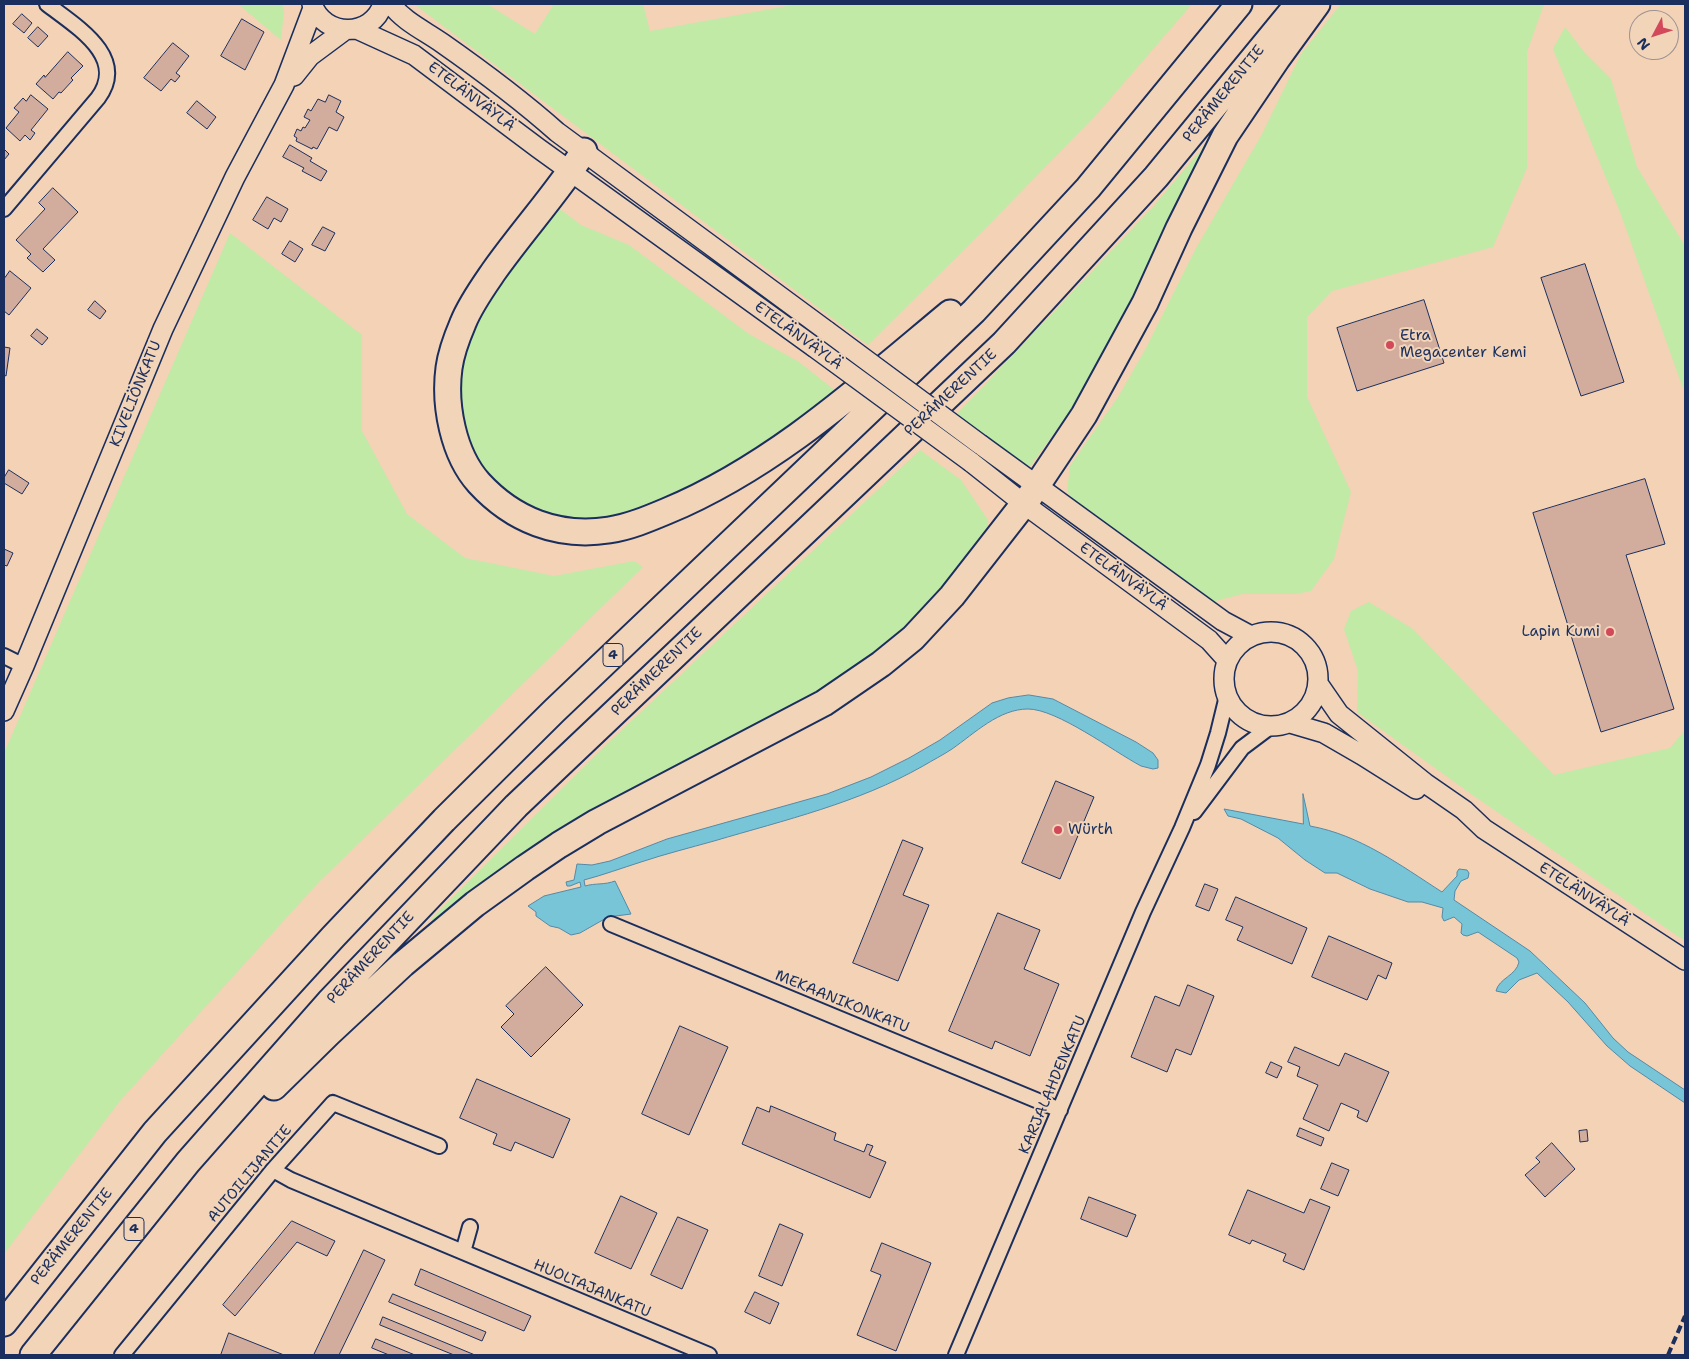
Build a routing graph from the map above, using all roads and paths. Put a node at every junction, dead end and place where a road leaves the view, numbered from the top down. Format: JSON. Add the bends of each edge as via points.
{"nodes":[{"id":1,"x":47,"y":4,"type":"edge"},
{"id":2,"x":384,"y":4,"type":"edge"},
{"id":3,"x":392,"y":4,"type":"edge"},
{"id":4,"x":1239,"y":4,"type":"edge"},
{"id":5,"x":1298,"y":4,"type":"edge"},
{"id":6,"x":1317,"y":4,"type":"edge"},
{"id":7,"x":313,"y":6,"type":"edge"},
{"id":8,"x":351,"y":30,"type":"junction"},
{"id":9,"x":284,"y":85,"type":"junction"},
{"id":10,"x":584,"y":151,"type":"junction"},
{"id":11,"x":571,"y":172,"type":"junction"},
{"id":12,"x":1088,"y":188,"type":"junction"},
{"id":13,"x":4,"y":209,"type":"edge"},
{"id":14,"x":1030,"y":495,"type":"junction"},
{"id":15,"x":1251,"y":636,"type":"junction"},
{"id":16,"x":4,"y":656,"type":"edge"},
{"id":17,"x":1227,"y":660,"type":"junction"},
{"id":18,"x":24,"y":666,"type":"junction"},
{"id":19,"x":1319,"y":685,"type":"junction"},
{"id":20,"x":1227,"y":696,"type":"junction"},
{"id":21,"x":4,"y":711,"type":"edge"},
{"id":22,"x":1290,"y":723,"type":"junction"},
{"id":23,"x":1270,"y":727,"type":"junction"},
{"id":24,"x":1182,"y":828,"type":"junction"},
{"id":25,"x":1484,"y":829,"type":"junction"},
{"id":26,"x":611,"y":924,"type":"dead end"},
{"id":27,"x":1685,"y":960,"type":"edge"},
{"id":28,"x":237,"y":1106,"type":"junction"},
{"id":29,"x":1060,"y":1110,"type":"junction"},
{"id":30,"x":439,"y":1146,"type":"dead end"},
{"id":31,"x":274,"y":1170,"type":"junction"},
{"id":32,"x":470,"y":1227,"type":"dead end"},
{"id":33,"x":463,"y":1252,"type":"junction"},
{"id":34,"x":4,"y":1322,"type":"edge"},
{"id":35,"x":33,"y":1355,"type":"edge"},
{"id":36,"x":122,"y":1355,"type":"edge"},
{"id":37,"x":709,"y":1355,"type":"edge"},
{"id":38,"x":956,"y":1355,"type":"edge"}],
"edges":[{"from":1,"to":13,"type":"street","via":[[97,47],[107,65],[107,83],[98,98]]},
{"from":2,"to":8,"type":"main road","name":"KIVELIÖNKATU","via":[[377,17]]},
{"from":3,"to":10,"type":"main road","name":"ETELÄNVÄYLÄ","via":[[397,12]]},
{"from":4,"to":12,"type":"highway","name":"PERÄMERENTIE","number":"4"},
{"from":5,"to":28,"type":"highway","name":"PERÄMERENTIE","number":"4","via":[[1156,177],[1004,343],[516,806],[329,1002]]},
{"from":6,"to":14,"type":"highway","via":[[1225,136],[1135,320],[1084,415]]},
{"from":7,"to":8,"type":"main road","name":"ETELÄNVÄYLÄ","via":[[326,24]]},
{"from":7,"to":9,"type":"main road","name":"KIVELIÖNKATU"},
{"from":8,"to":9,"type":"main road","name":"KIVELIÖNKATU","via":[[310,56]]},
{"from":8,"to":11,"type":"main road","name":"ETELÄNVÄYLÄ","via":[[414,55]]},
{"from":9,"to":18,"type":"main road","name":"KIVELIÖNKATU","via":[[233,181],[163,329]]},
{"from":10,"to":11,"type":"highway"},
{"from":10,"to":14,"type":"main road","name":"ETELÄNVÄYLÄ","bridge":true,"via":[[981,445]]},
{"from":11,"to":12,"type":"highway","via":[[509,250],[468,312],[449,367],[448,389],[455,439],[475,479],[489,494],[530,522],[583,531],[609,530],[634,524],[695,499],[773,452],[840,405],[956,308],[1040,223]]},
{"from":11,"to":14,"type":"main road","name":"ETELÄNVÄYLÄ","bridge":true,"via":[[971,462]]},
{"from":12,"to":34,"type":"highway","name":"PERÄMERENTIE","number":"4","via":[[974,311],[444,820],[155,1132]]},
{"from":14,"to":15,"type":"main road","name":"ETELÄNVÄYLÄ","via":[[1222,621]]},
{"from":14,"to":17,"type":"main road","name":"ETELÄNVÄYLÄ","via":[[1209,640]]},
{"from":14,"to":28,"type":"highway","via":[[952,596],[913,638],[881,664],[824,703],[596,822],[552,849],[475,904],[426,945],[262,1099]]},
{"from":15,"to":17,"type":"main road","via":[[1237,646]]},
{"from":15,"to":19,"type":"main road","via":[[1282,632],[1301,641],[1314,657]]},
{"from":16,"to":18,"type":"street"},
{"from":17,"to":20,"type":"main road","via":[[1223,678]]},
{"from":18,"to":21,"type":"main road","name":"KIVELIÖNKATU"},
{"from":19,"to":22,"type":"main road","via":[[1309,708]]},
{"from":19,"to":25,"type":"main road","name":"ETELÄNVÄYLÄ","via":[[1339,714]]},
{"from":20,"to":23,"type":"main road","via":[[1236,712],[1252,723]]},
{"from":20,"to":24,"type":"street","name":"KARJALAHDENKATU","via":[[1208,765]]},
{"from":22,"to":23,"type":"main road"},
{"from":22,"to":25,"type":"main road","name":"ETELÄNVÄYLÄ","via":[[1324,733],[1456,816]]},
{"from":23,"to":24,"type":"street","name":"KARJALAHDENKATU","via":[[1242,748]]},
{"from":24,"to":29,"type":"street","name":"KARJALAHDENKATU"},
{"from":25,"to":27,"type":"main road","name":"ETELÄNVÄYLÄ"},
{"from":26,"to":29,"type":"street","name":"MEKAANIKONKATU"},
{"from":28,"to":35,"type":"highway","name":"PERÄMERENTIE","number":"4"},
{"from":29,"to":38,"type":"street","name":"KARJALAHDENKATU"},
{"from":30,"to":31,"type":"street","name":"AUTOILIJANTIE","via":[[333,1103]]},
{"from":31,"to":33,"type":"street","name":"HUOLTAJANKATU"},
{"from":31,"to":36,"type":"street","name":"AUTOILIJANTIE"},
{"from":32,"to":33,"type":"street"},
{"from":33,"to":37,"type":"street","name":"HUOLTAJANKATU"}]}
